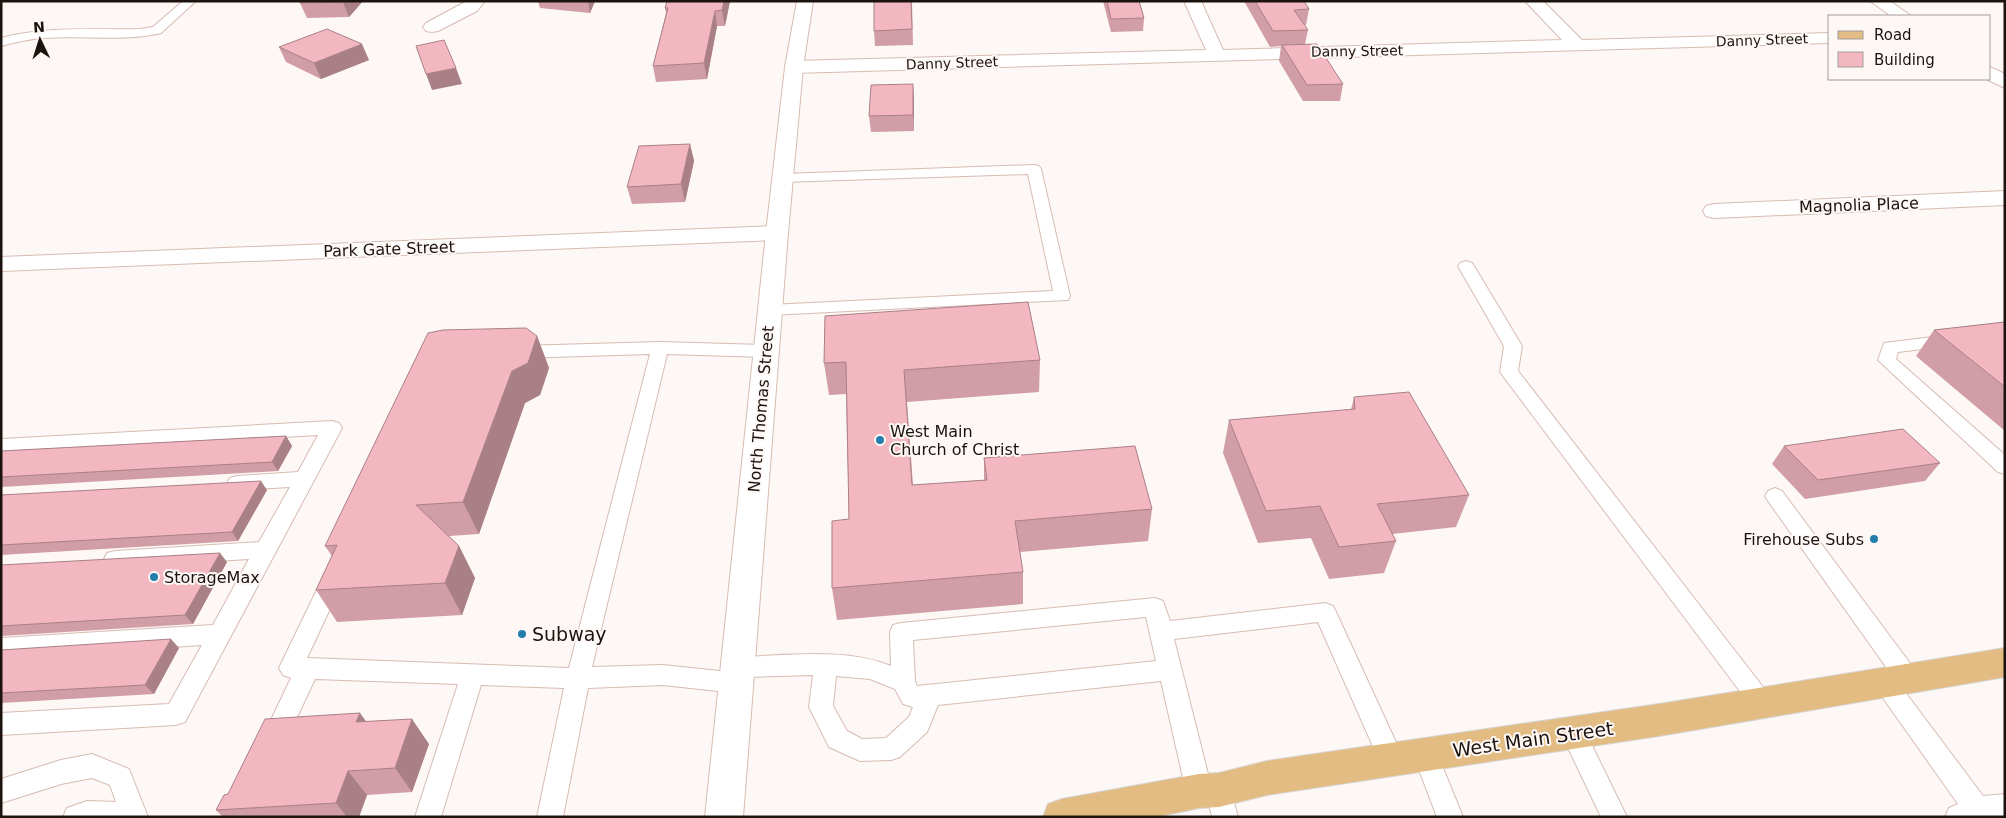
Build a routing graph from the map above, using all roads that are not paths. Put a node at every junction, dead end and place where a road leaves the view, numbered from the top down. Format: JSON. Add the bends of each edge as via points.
{"nodes":[{"id":1,"x":190,"y":1,"type":"edge"},
{"id":2,"x":477,"y":1,"type":"edge"},
{"id":3,"x":805,"y":1,"type":"edge"},
{"id":4,"x":1192,"y":1,"type":"edge"},
{"id":5,"x":1533,"y":1,"type":"edge"},
{"id":6,"x":1878,"y":1,"type":"edge"},
{"id":7,"x":1900,"y":15,"type":"edge"},
{"id":8,"x":432,"y":27,"type":"dead end"},
{"id":9,"x":1828,"y":38,"type":"edge"},
{"id":10,"x":1,"y":42,"type":"edge"},
{"id":11,"x":1578,"y":46,"type":"junction"},
{"id":12,"x":1217,"y":55,"type":"junction"},
{"id":13,"x":794,"y":67,"type":"junction"},
{"id":14,"x":1991,"y":74,"type":"edge"},
{"id":15,"x":2005,"y":82,"type":"edge"},
{"id":16,"x":783,"y":178,"type":"junction"},
{"id":17,"x":2005,"y":198,"type":"edge"},
{"id":18,"x":1714,"y":211,"type":"dead end"},
{"id":19,"x":777,"y":233,"type":"junction"},
{"id":20,"x":1,"y":264,"type":"edge"},
{"id":21,"x":1466,"y":266,"type":"dead end"},
{"id":22,"x":770,"y":310,"type":"junction"},
{"id":23,"x":1967,"y":339,"type":"edge"},
{"id":24,"x":660,"y":348,"type":"junction"},
{"id":25,"x":767,"y":351,"type":"junction"},
{"id":26,"x":506,"y":353,"type":"edge"},
{"id":27,"x":1,"y":446,"type":"edge"},
{"id":28,"x":2005,"y":467,"type":"edge"},
{"id":29,"x":304,"y":479,"type":"junction"},
{"id":30,"x":216,"y":484,"type":"edge"},
{"id":31,"x":1775,"y":496,"type":"dead end"},
{"id":32,"x":266,"y":550,"type":"junction"},
{"id":33,"x":99,"y":560,"type":"edge"},
{"id":34,"x":340,"y":562,"type":"edge"},
{"id":35,"x":1155,"y":607,"type":"joint"},
{"id":36,"x":1160,"y":631,"type":"junction"},
{"id":37,"x":220,"y":634,"type":"junction"},
{"id":38,"x":1,"y":648,"type":"edge"},
{"id":39,"x":2005,"y":662,"type":"edge"},
{"id":40,"x":826,"y":665,"type":"junction"},
{"id":41,"x":308,"y":668,"type":"junction"},
{"id":42,"x":1170,"y":670,"type":"junction"},
{"id":43,"x":473,"y":674,"type":"junction"},
{"id":44,"x":737,"y":674,"type":"junction"},
{"id":45,"x":578,"y":678,"type":"junction"},
{"id":46,"x":1895,"y":679,"type":"junction"},
{"id":47,"x":902,"y":682,"type":"junction"},
{"id":48,"x":930,"y":695,"type":"junction"},
{"id":49,"x":1762,"y":703,"type":"junction"},
{"id":50,"x":1,"y":724,"type":"edge"},
{"id":51,"x":1573,"y":733,"type":"junction"},
{"id":52,"x":1408,"y":757,"type":"junction"},
{"id":53,"x":262,"y":764,"type":"edge"},
{"id":54,"x":1,"y":791,"type":"edge"},
{"id":55,"x":1214,"y":799,"type":"edge"},
{"id":56,"x":2005,"y":806,"type":"edge"},
{"id":57,"x":1972,"y":814,"type":"edge"},
{"id":58,"x":135,"y":816,"type":"edge"},
{"id":59,"x":1069,"y":816,"type":"edge"},
{"id":60,"x":76,"y":817,"type":"edge"},
{"id":61,"x":428,"y":817,"type":"edge"},
{"id":62,"x":550,"y":817,"type":"edge"},
{"id":63,"x":724,"y":817,"type":"edge"},
{"id":64,"x":1450,"y":817,"type":"edge"},
{"id":65,"x":1614,"y":817,"type":"edge"}],
"edges":[{"from":1,"to":10,"type":"lane","via":[[157,30],[45,34]]},
{"from":2,"to":8,"type":"street"},
{"from":3,"to":13,"type":"street","name":"North Thomas Street"},
{"from":4,"to":12,"type":"street"},
{"from":5,"to":11,"type":"street"},
{"from":6,"to":7,"type":"street"},
{"from":9,"to":11,"type":"street","name":"Danny Street"},
{"from":11,"to":12,"type":"street","name":"Danny Street"},
{"from":12,"to":13,"type":"street","name":"Danny Street"},
{"from":13,"to":16,"type":"street","name":"North Thomas Street"},
{"from":14,"to":15,"type":"street"},
{"from":16,"to":19,"type":"street","name":"North Thomas Street"},
{"from":16,"to":22,"type":"lane","via":[[1034,169],[1062,296]]},
{"from":17,"to":18,"type":"street","name":"Magnolia Place"},
{"from":19,"to":20,"type":"street","name":"Park Gate Street"},
{"from":19,"to":22,"type":"street","name":"North Thomas Street"},
{"from":21,"to":49,"type":"lane","via":[[1512,346],[1509,372]]},
{"from":22,"to":25,"type":"street","name":"North Thomas Street"},
{"from":23,"to":28,"type":"lane","via":[[1890,347],[1888,360]]},
{"from":24,"to":25,"type":"lane"},
{"from":24,"to":26,"type":"lane"},
{"from":24,"to":45,"type":"lane"},
{"from":25,"to":44,"type":"street","name":"North Thomas Street"},
{"from":27,"to":29,"type":"lane","via":[[332,428]]},
{"from":29,"to":30,"type":"lane"},
{"from":29,"to":32,"type":"lane"},
{"from":31,"to":46,"type":"lane"},
{"from":32,"to":33,"type":"lane"},
{"from":32,"to":37,"type":"lane"},
{"from":34,"to":41,"type":"lane","via":[[292,668]]},
{"from":35,"to":36,"type":"lane"},
{"from":35,"to":47,"type":"lane","via":[[901,632]]},
{"from":36,"to":42,"type":"lane"},
{"from":36,"to":52,"type":"lane","via":[[1325,612]]},
{"from":37,"to":38,"type":"lane"},
{"from":37,"to":50,"type":"lane","via":[[176,714]]},
{"from":39,"to":46,"type":"main road","name":"West Main Street"},
{"from":40,"to":44,"type":"lane"},
{"from":40,"to":47,"type":"lane","via":[[872,669]]},
{"from":40,"to":48,"type":"lane","via":[[821,707],[838,739],[860,750],[891,749],[918,724]]},
{"from":41,"to":43,"type":"lane"},
{"from":41,"to":53,"type":"lane"},
{"from":42,"to":48,"type":"lane"},
{"from":42,"to":55,"type":"lane"},
{"from":43,"to":45,"type":"lane"},
{"from":43,"to":61,"type":"lane"},
{"from":44,"to":45,"type":"lane"},
{"from":44,"to":63,"type":"street","name":"North Thomas Street"},
{"from":45,"to":62,"type":"lane"},
{"from":46,"to":49,"type":"main road","name":"West Main Street"},
{"from":46,"to":57,"type":"lane"},
{"from":47,"to":48,"type":"lane","via":[[912,697]]},
{"from":49,"to":51,"type":"main road","name":"West Main Street"},
{"from":51,"to":52,"type":"main road","name":"West Main Street"},
{"from":51,"to":65,"type":"lane"},
{"from":52,"to":55,"type":"main road","name":"West Main Street","via":[[1267,778]]},
{"from":52,"to":64,"type":"lane"},
{"from":54,"to":58,"type":"lane","via":[[60,772],[92,766],[120,777]]},
{"from":55,"to":59,"type":"main road","name":"West Main Street"},
{"from":56,"to":57,"type":"lane"},
{"from":58,"to":60,"type":"lane","via":[[88,813]]}]}
